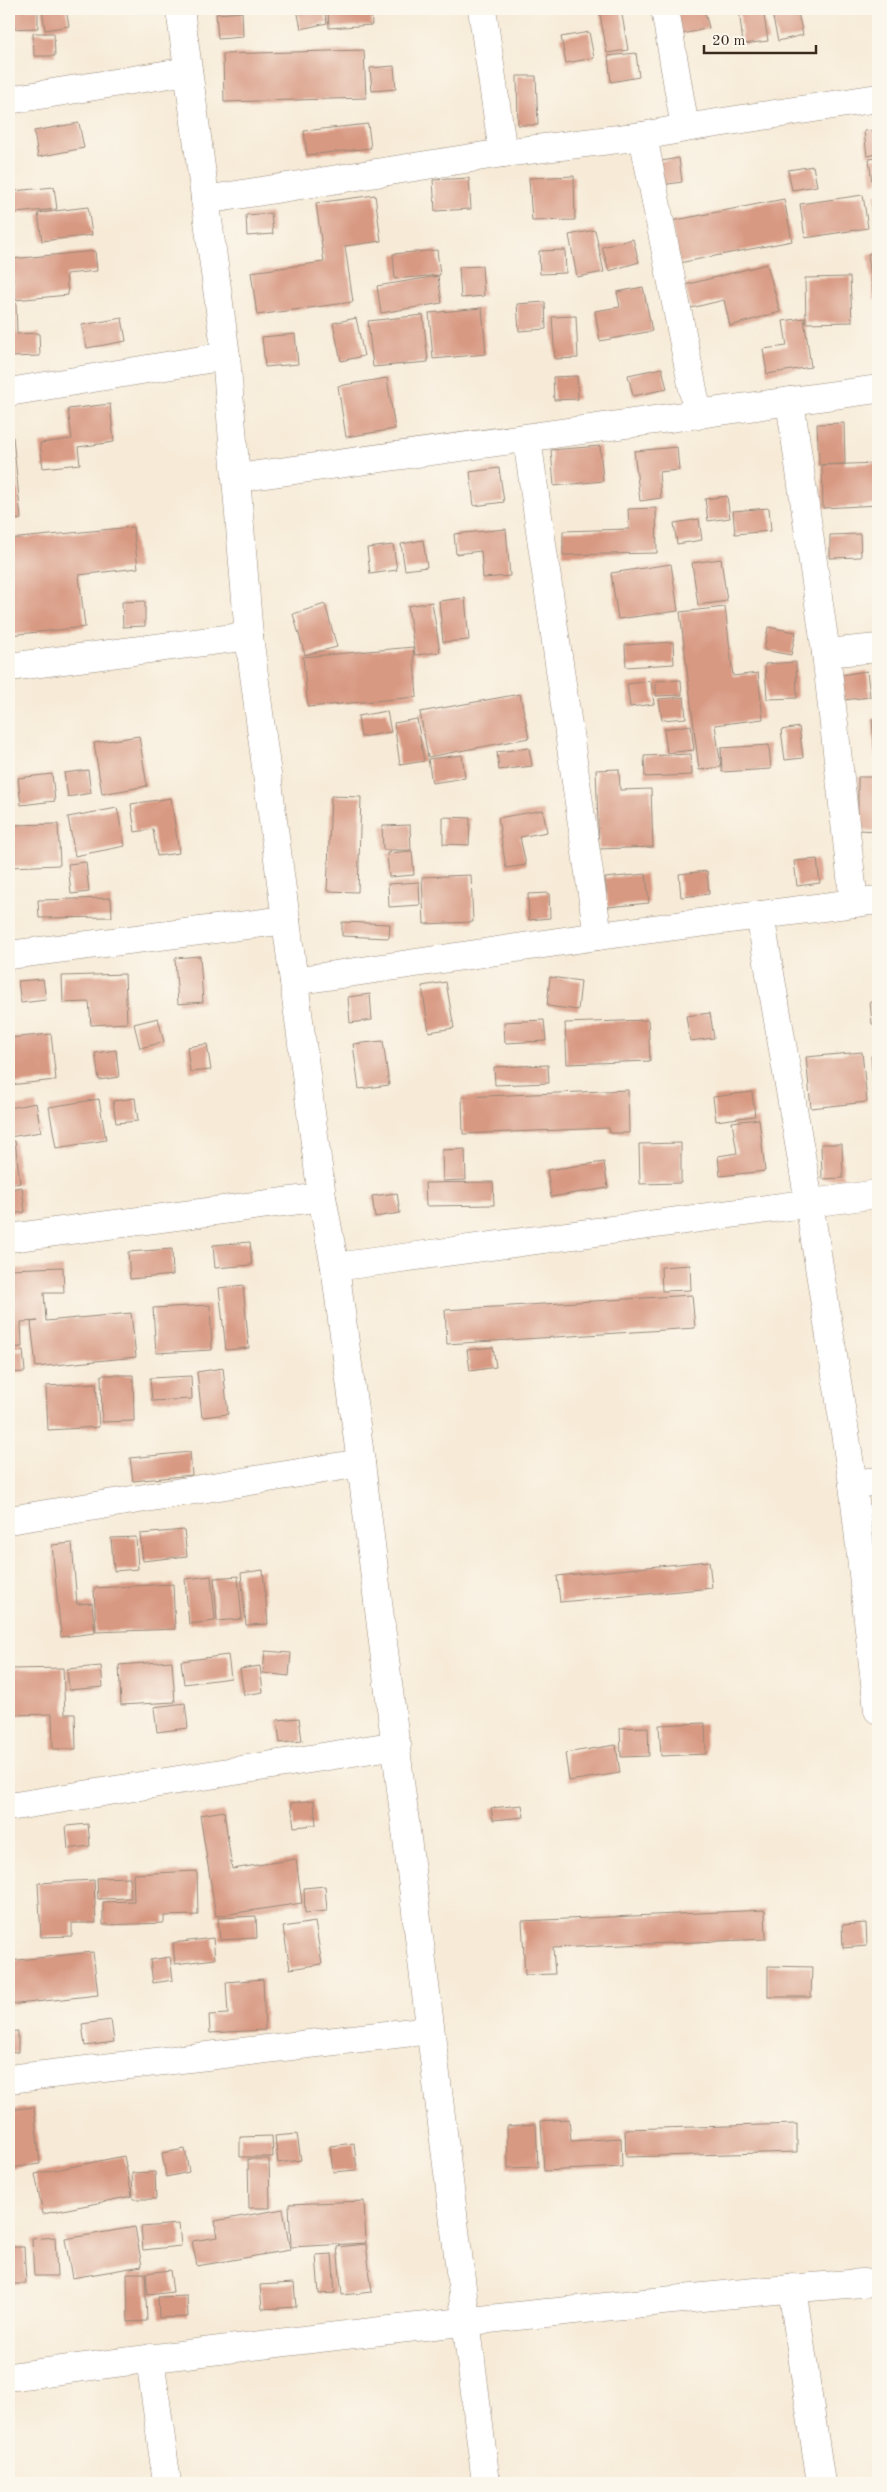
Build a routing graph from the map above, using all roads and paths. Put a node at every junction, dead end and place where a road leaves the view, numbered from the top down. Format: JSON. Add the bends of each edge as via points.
{"nodes":[{"id":1,"x":180,"y":9,"type":"edge"},
{"id":2,"x":482,"y":9,"type":"edge"},
{"id":3,"x":665,"y":9,"type":"edge"},
{"id":4,"x":188,"y":71,"type":"junction"},
{"id":5,"x":878,"y":98,"type":"edge"},
{"id":6,"x":9,"y":100,"type":"edge"},
{"id":7,"x":685,"y":128,"type":"junction"},
{"id":8,"x":644,"y":136,"type":"junction"},
{"id":9,"x":503,"y":153,"type":"junction"},
{"id":10,"x":205,"y":200,"type":"junction"},
{"id":11,"x":226,"y":356,"type":"junction"},
{"id":12,"x":878,"y":389,"type":"edge"},
{"id":13,"x":9,"y":392,"type":"edge"},
{"id":14,"x":790,"y":402,"type":"junction"},
{"id":15,"x":698,"y":414,"type":"junction"},
{"id":16,"x":527,"y":439,"type":"junction"},
{"id":17,"x":237,"y":478,"type":"junction"},
{"id":18,"x":249,"y":636,"type":"junction"},
{"id":19,"x":878,"y":648,"type":"edge"},
{"id":20,"x":826,"y":654,"type":"junction"},
{"id":21,"x":9,"y":667,"type":"edge"},
{"id":22,"x":866,"y":901,"type":"edge"},
{"id":23,"x":760,"y":915,"type":"junction"},
{"id":24,"x":286,"y":920,"type":"junction"},
{"id":25,"x":598,"y":936,"type":"junction"},
{"id":26,"x":9,"y":955,"type":"edge"},
{"id":27,"x":294,"y":980,"type":"junction"},
{"id":28,"x":878,"y":1194,"type":"edge"},
{"id":29,"x":322,"y":1197,"type":"junction"},
{"id":30,"x":809,"y":1202,"type":"junction"},
{"id":31,"x":9,"y":1238,"type":"edge"},
{"id":32,"x":334,"y":1267,"type":"junction"},
{"id":33,"x":361,"y":1463,"type":"junction"},
{"id":34,"x":866,"y":1483,"type":"edge"},
{"id":35,"x":9,"y":1520,"type":"edge"},
{"id":36,"x":878,"y":1710,"type":"edge"},
{"id":37,"x":397,"y":1744,"type":"junction"},
{"id":38,"x":9,"y":1807,"type":"edge"},
{"id":39,"x":430,"y":2030,"type":"junction"},
{"id":40,"x":9,"y":2079,"type":"edge"},
{"id":41,"x":878,"y":2282,"type":"edge"},
{"id":42,"x":792,"y":2288,"type":"junction"},
{"id":43,"x":466,"y":2322,"type":"junction"},
{"id":44,"x":150,"y":2358,"type":"junction"},
{"id":45,"x":9,"y":2377,"type":"edge"},
{"id":46,"x":167,"y":2483,"type":"edge"},
{"id":47,"x":486,"y":2483,"type":"edge"},
{"id":48,"x":821,"y":2483,"type":"edge"}],
"edges":[{"from":1,"to":4,"type":"street"},
{"from":2,"to":9,"type":"street"},
{"from":3,"to":7,"type":"street"},
{"from":4,"to":6,"type":"street"},
{"from":4,"to":10,"type":"street"},
{"from":5,"to":7,"type":"street"},
{"from":7,"to":8,"type":"street"},
{"from":8,"to":9,"type":"street"},
{"from":8,"to":15,"type":"street"},
{"from":9,"to":10,"type":"street"},
{"from":10,"to":11,"type":"street"},
{"from":11,"to":13,"type":"street"},
{"from":11,"to":17,"type":"street"},
{"from":12,"to":14,"type":"street"},
{"from":14,"to":15,"type":"street"},
{"from":14,"to":20,"type":"street"},
{"from":15,"to":16,"type":"street"},
{"from":16,"to":17,"type":"street"},
{"from":16,"to":25,"type":"street"},
{"from":17,"to":18,"type":"street"},
{"from":18,"to":21,"type":"street"},
{"from":18,"to":24,"type":"street"},
{"from":19,"to":20,"type":"street"},
{"from":20,"to":22,"type":"street"},
{"from":22,"to":23,"type":"street"},
{"from":23,"to":25,"type":"street"},
{"from":23,"to":30,"type":"street"},
{"from":24,"to":26,"type":"street"},
{"from":24,"to":27,"type":"street"},
{"from":25,"to":27,"type":"street"},
{"from":27,"to":29,"type":"street"},
{"from":28,"to":30,"type":"street"},
{"from":29,"to":31,"type":"street"},
{"from":29,"to":32,"type":"street"},
{"from":30,"to":32,"type":"street"},
{"from":30,"to":34,"type":"street"},
{"from":32,"to":33,"type":"street"},
{"from":33,"to":35,"type":"street"},
{"from":33,"to":37,"type":"street"},
{"from":34,"to":36,"type":"street"},
{"from":37,"to":38,"type":"street"},
{"from":37,"to":39,"type":"street"},
{"from":39,"to":40,"type":"street"},
{"from":39,"to":43,"type":"street"},
{"from":41,"to":42,"type":"street"},
{"from":42,"to":43,"type":"street"},
{"from":42,"to":48,"type":"street"},
{"from":43,"to":44,"type":"street"},
{"from":43,"to":47,"type":"street"},
{"from":44,"to":45,"type":"street"},
{"from":44,"to":46,"type":"street"}]}
